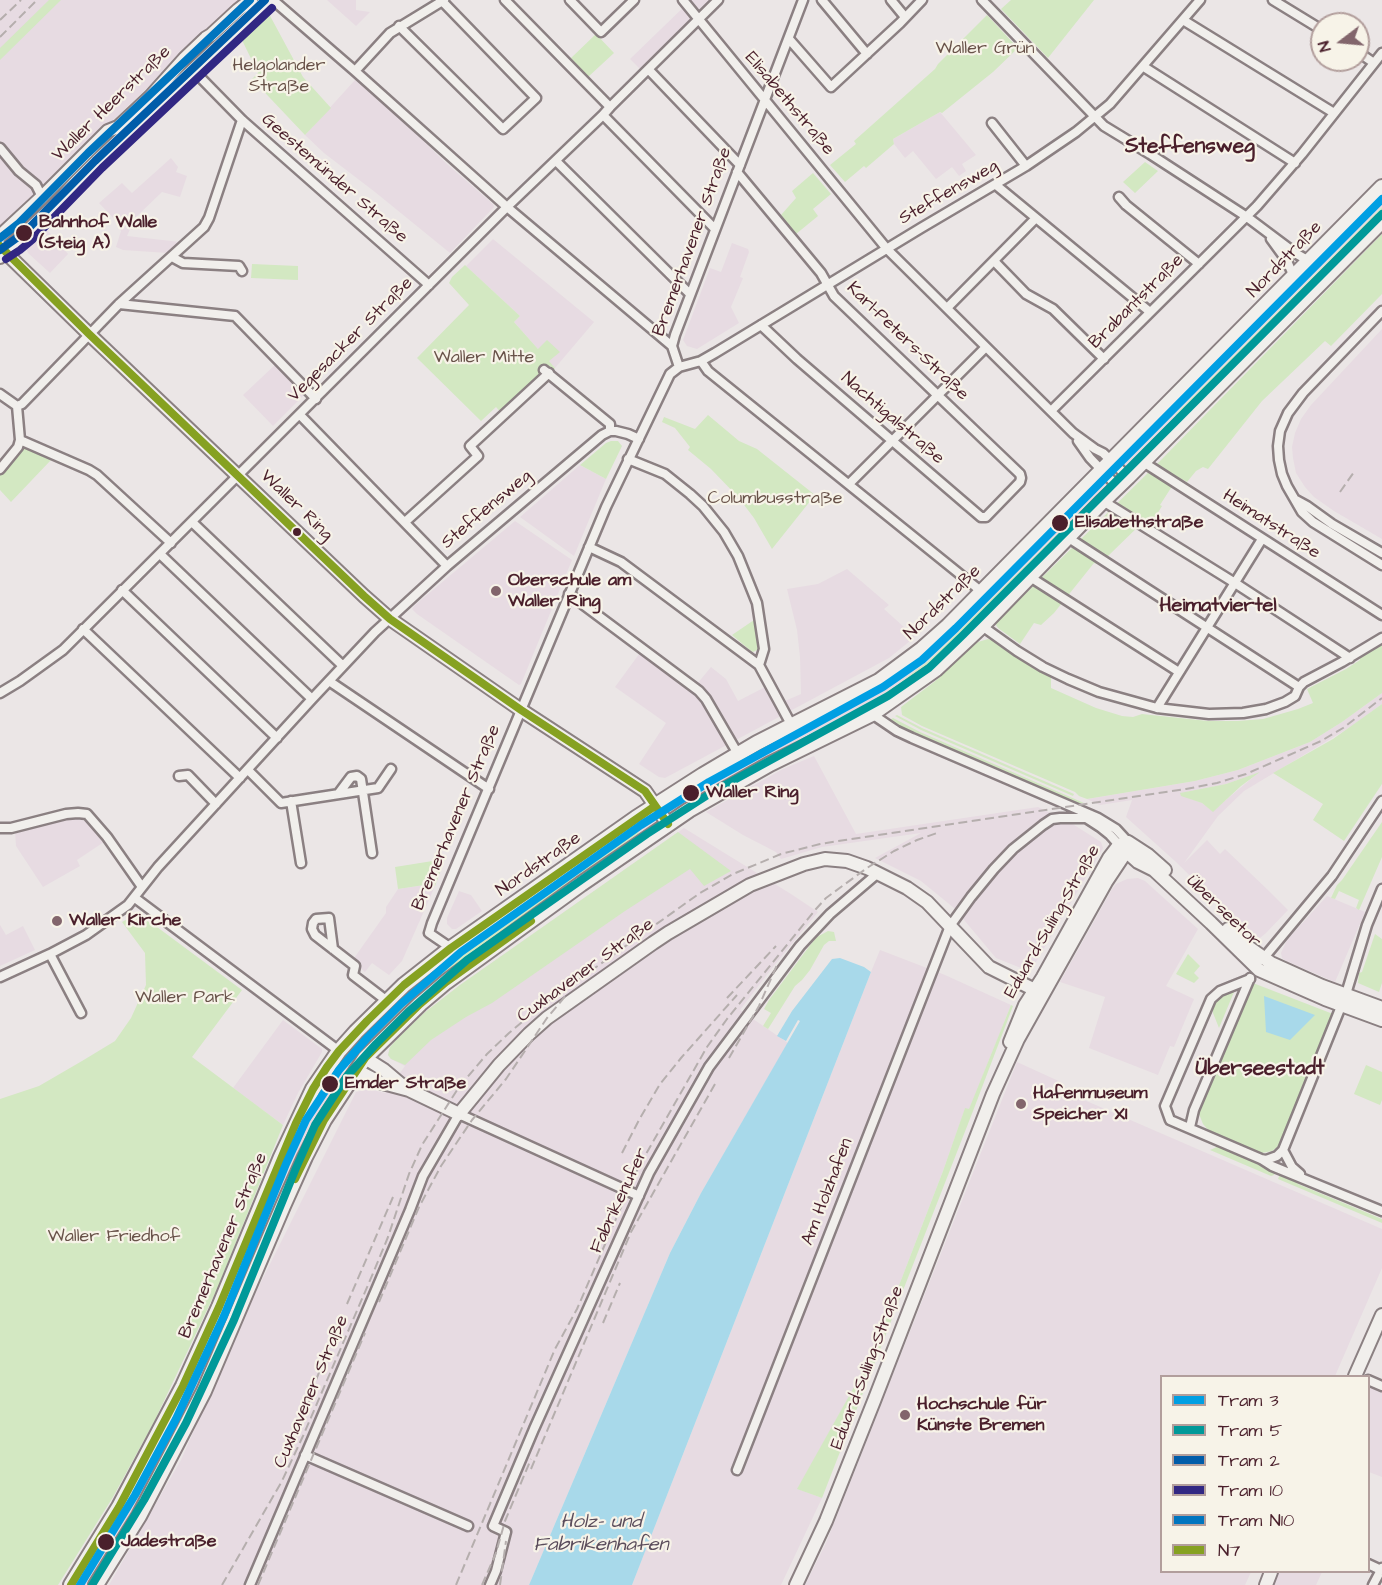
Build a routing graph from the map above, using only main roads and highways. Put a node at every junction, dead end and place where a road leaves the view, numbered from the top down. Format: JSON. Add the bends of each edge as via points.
{"nodes":[{"id":1,"x":1382,"y":187,"type":"edge"},
{"id":2,"x":1382,"y":221,"type":"edge"},
{"id":3,"x":451,"y":948,"type":"joint"},
{"id":4,"x":339,"y":1051,"type":"junction"},
{"id":5,"x":365,"y":1058,"type":"junction"},
{"id":6,"x":356,"y":1070,"type":"junction"},
{"id":7,"x":70,"y":1585,"type":"edge"},
{"id":8,"x":96,"y":1585,"type":"edge"}],
"edges":[{"from":1,"to":3,"type":"main road","name":"Nordstraße","via":[[982,592],[901,666],[738,754],[655,806]]},
{"from":2,"to":5,"type":"main road","via":[[936,669],[872,714],[770,764],[668,824],[446,982]]},
{"from":3,"to":4,"type":"main road","name":"Bremerhavener Straße","via":[[404,985]]},
{"from":4,"to":5,"type":"main road"},
{"from":4,"to":6,"type":"main road"},
{"from":4,"to":7,"type":"main road","name":"Bremerhavener Straße","via":[[296,1123],[183,1386],[119,1508]]},
{"from":5,"to":6,"type":"main road"},
{"from":6,"to":8,"type":"main road","via":[[301,1166],[204,1391],[165,1469]]}]}
